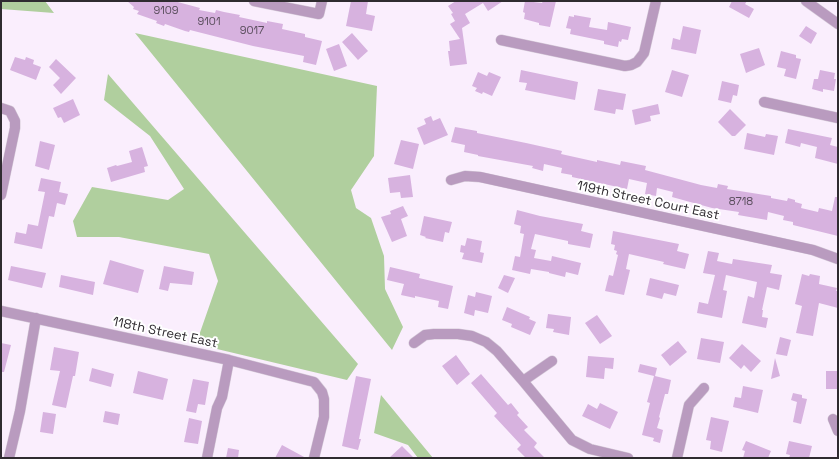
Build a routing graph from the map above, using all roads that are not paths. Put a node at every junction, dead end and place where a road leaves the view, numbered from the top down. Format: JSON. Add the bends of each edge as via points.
{"nodes":[{"id":1,"x":254,"y":1,"type":"edge"},
{"id":2,"x":322,"y":1,"type":"edge"},
{"id":3,"x":656,"y":1,"type":"edge"},
{"id":4,"x":806,"y":1,"type":"edge"},
{"id":5,"x":838,"y":24,"type":"edge"},
{"id":6,"x":501,"y":40,"type":"dead end"},
{"id":7,"x":764,"y":102,"type":"dead end"},
{"id":8,"x":1,"y":108,"type":"edge"},
{"id":9,"x":838,"y":118,"type":"edge"},
{"id":10,"x":451,"y":180,"type":"dead end"},
{"id":11,"x":1,"y":196,"type":"edge"},
{"id":12,"x":838,"y":259,"type":"edge"},
{"id":13,"x":1,"y":311,"type":"edge"},
{"id":14,"x":36,"y":318,"type":"junction"},
{"id":15,"x":414,"y":344,"type":"dead end"},
{"id":16,"x":229,"y":360,"type":"junction"},
{"id":17,"x":552,"y":361,"type":"dead end"},
{"id":18,"x":523,"y":381,"type":"junction"},
{"id":19,"x":704,"y":388,"type":"dead end"},
{"id":20,"x":834,"y":419,"type":"dead end"},
{"id":21,"x":838,"y":431,"type":"edge"},
{"id":22,"x":9,"y":458,"type":"edge"},
{"id":23,"x":207,"y":458,"type":"edge"},
{"id":24,"x":314,"y":458,"type":"edge"},
{"id":25,"x":628,"y":458,"type":"edge"},
{"id":26,"x":678,"y":458,"type":"edge"}],
"edges":[{"from":1,"to":2,"type":"street","via":[[319,14]]},
{"from":3,"to":6,"type":"street","via":[[644,54],[637,62],[625,66]]},
{"from":4,"to":5,"type":"street"},
{"from":7,"to":9,"type":"street"},
{"from":8,"to":11,"type":"street","via":[[10,111],[15,121]]},
{"from":10,"to":12,"type":"street","name":"119th Street Court East","via":[[465,176],[480,177],[812,250]]},
{"from":13,"to":14,"type":"street","name":"118th Street East"},
{"from":14,"to":16,"type":"street","name":"118th Street East"},
{"from":14,"to":22,"type":"street"},
{"from":15,"to":18,"type":"street","via":[[425,335],[434,334],[458,334],[478,338],[492,346]]},
{"from":16,"to":23,"type":"street"},
{"from":16,"to":24,"type":"street","name":"118th Street East","via":[[314,382],[324,399],[324,417]]},
{"from":17,"to":18,"type":"street"},
{"from":18,"to":25,"type":"street","via":[[572,440],[590,449]]},
{"from":19,"to":26,"type":"street","via":[[689,405]]},
{"from":20,"to":21,"type":"street"}]}
